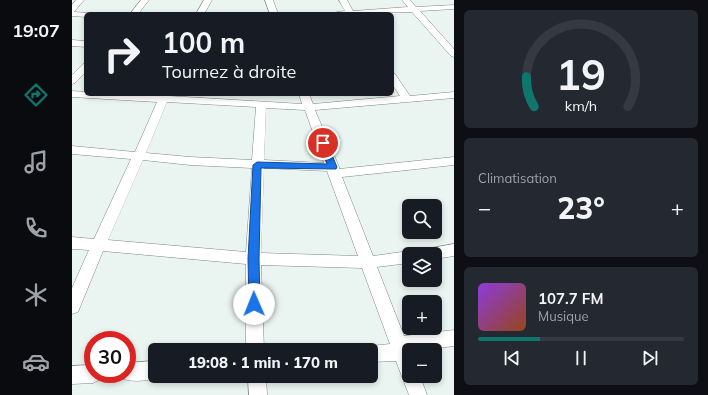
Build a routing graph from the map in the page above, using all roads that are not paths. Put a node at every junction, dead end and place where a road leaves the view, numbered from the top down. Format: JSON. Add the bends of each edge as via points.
{"nodes":[{"id":1,"x":80,"y":0,"type":"edge"},
{"id":2,"x":145,"y":0,"type":"edge"},
{"id":3,"x":208,"y":0,"type":"edge"},
{"id":4,"x":269,"y":0,"type":"edge"},
{"id":5,"x":343,"y":0,"type":"edge"},
{"id":6,"x":406,"y":0,"type":"edge"},
{"id":7,"x":454,"y":7,"type":"edge"},
{"id":8,"x":72,"y":10,"type":"edge"},
{"id":9,"x":414,"y":10,"type":"junction"},
{"id":10,"x":136,"y":12,"type":"edge"},
{"id":11,"x":201,"y":12,"type":"edge"},
{"id":12,"x":273,"y":12,"type":"edge"},
{"id":13,"x":350,"y":12,"type":"edge"},
{"id":14,"x":382,"y":12,"type":"edge"},
{"id":15,"x":72,"y":14,"type":"edge"},
{"id":16,"x":84,"y":15,"type":"edge"},
{"id":17,"x":72,"y":43,"type":"edge"},
{"id":18,"x":84,"y":44,"type":"edge"},
{"id":19,"x":454,"y":54,"type":"edge"},
{"id":20,"x":84,"y":68,"type":"edge"},
{"id":21,"x":394,"y":79,"type":"edge"},
{"id":22,"x":72,"y":81,"type":"edge"},
{"id":23,"x":72,"y":94,"type":"edge"},
{"id":24,"x":84,"y":94,"type":"edge"},
{"id":25,"x":133,"y":96,"type":"edge"},
{"id":26,"x":450,"y":96,"type":"edge"},
{"id":27,"x":164,"y":97,"type":"edge"},
{"id":28,"x":407,"y":99,"type":"junction"},
{"id":29,"x":307,"y":100,"type":"edge"},
{"id":30,"x":261,"y":106,"type":"junction"},
{"id":31,"x":454,"y":107,"type":"edge"},
{"id":32,"x":72,"y":150,"type":"edge"},
{"id":33,"x":138,"y":158,"type":"junction"},
{"id":34,"x":454,"y":162,"type":"edge"},
{"id":35,"x":257,"y":165,"type":"junction"},
{"id":36,"x":334,"y":170,"type":"junction"},
{"id":37,"x":72,"y":243,"type":"edge"},
{"id":38,"x":98,"y":245,"type":"junction"},
{"id":39,"x":454,"y":250,"type":"edge"},
{"id":40,"x":442,"y":252,"type":"edge"},
{"id":41,"x":402,"y":257,"type":"edge"},
{"id":42,"x":253,"y":259,"type":"junction"},
{"id":43,"x":369,"y":262,"type":"junction"},
{"id":44,"x":72,"y":307,"type":"edge"},
{"id":45,"x":454,"y":338,"type":"edge"},
{"id":46,"x":256,"y":343,"type":"edge"},
{"id":47,"x":401,"y":348,"type":"junction"},
{"id":48,"x":402,"y":351,"type":"edge"},
{"id":49,"x":378,"y":353,"type":"edge"},
{"id":50,"x":148,"y":370,"type":"edge"},
{"id":51,"x":136,"y":371,"type":"edge"},
{"id":52,"x":84,"y":374,"type":"edge"},
{"id":53,"x":72,"y":375,"type":"edge"},
{"id":54,"x":257,"y":383,"type":"edge"},
{"id":55,"x":414,"y":383,"type":"edge"},
{"id":56,"x":258,"y":395,"type":"edge"},
{"id":57,"x":418,"y":395,"type":"edge"}],
"edges":[{"from":1,"to":8,"type":"street"},
{"from":2,"to":10,"type":"street"},
{"from":3,"to":11,"type":"street"},
{"from":4,"to":12,"type":"street"},
{"from":5,"to":13,"type":"street"},
{"from":6,"to":9,"type":"street"},
{"from":7,"to":9,"type":"street"},
{"from":9,"to":14,"type":"street"},
{"from":9,"to":19,"type":"street"},
{"from":15,"to":16,"type":"street"},
{"from":17,"to":18,"type":"street"},
{"from":20,"to":22,"type":"street"},
{"from":21,"to":28,"type":"street"},
{"from":23,"to":24,"type":"street"},
{"from":25,"to":27,"type":"street"},
{"from":26,"to":28,"type":"street"},
{"from":26,"to":31,"type":"street"},
{"from":27,"to":30,"type":"street"},
{"from":27,"to":33,"type":"street"},
{"from":28,"to":29,"type":"street"},
{"from":29,"to":30,"type":"street"},
{"from":29,"to":36,"type":"street"},
{"from":30,"to":35,"type":"street"},
{"from":32,"to":33,"type":"street"},
{"from":33,"to":35,"type":"street"},
{"from":33,"to":38,"type":"street"},
{"from":34,"to":36,"type":"street"},
{"from":35,"to":36,"type":"street"},
{"from":35,"to":42,"type":"street"},
{"from":36,"to":43,"type":"street"},
{"from":37,"to":38,"type":"street"},
{"from":38,"to":42,"type":"street"},
{"from":38,"to":44,"type":"street"},
{"from":39,"to":40,"type":"street"},
{"from":41,"to":43,"type":"street"},
{"from":42,"to":43,"type":"street"},
{"from":42,"to":46,"type":"street"},
{"from":43,"to":47,"type":"street"},
{"from":45,"to":47,"type":"street"},
{"from":47,"to":48,"type":"street"},
{"from":47,"to":49,"type":"street"},
{"from":50,"to":51,"type":"street"},
{"from":52,"to":53,"type":"street"},
{"from":54,"to":56,"type":"street"},
{"from":55,"to":57,"type":"street"}]}
